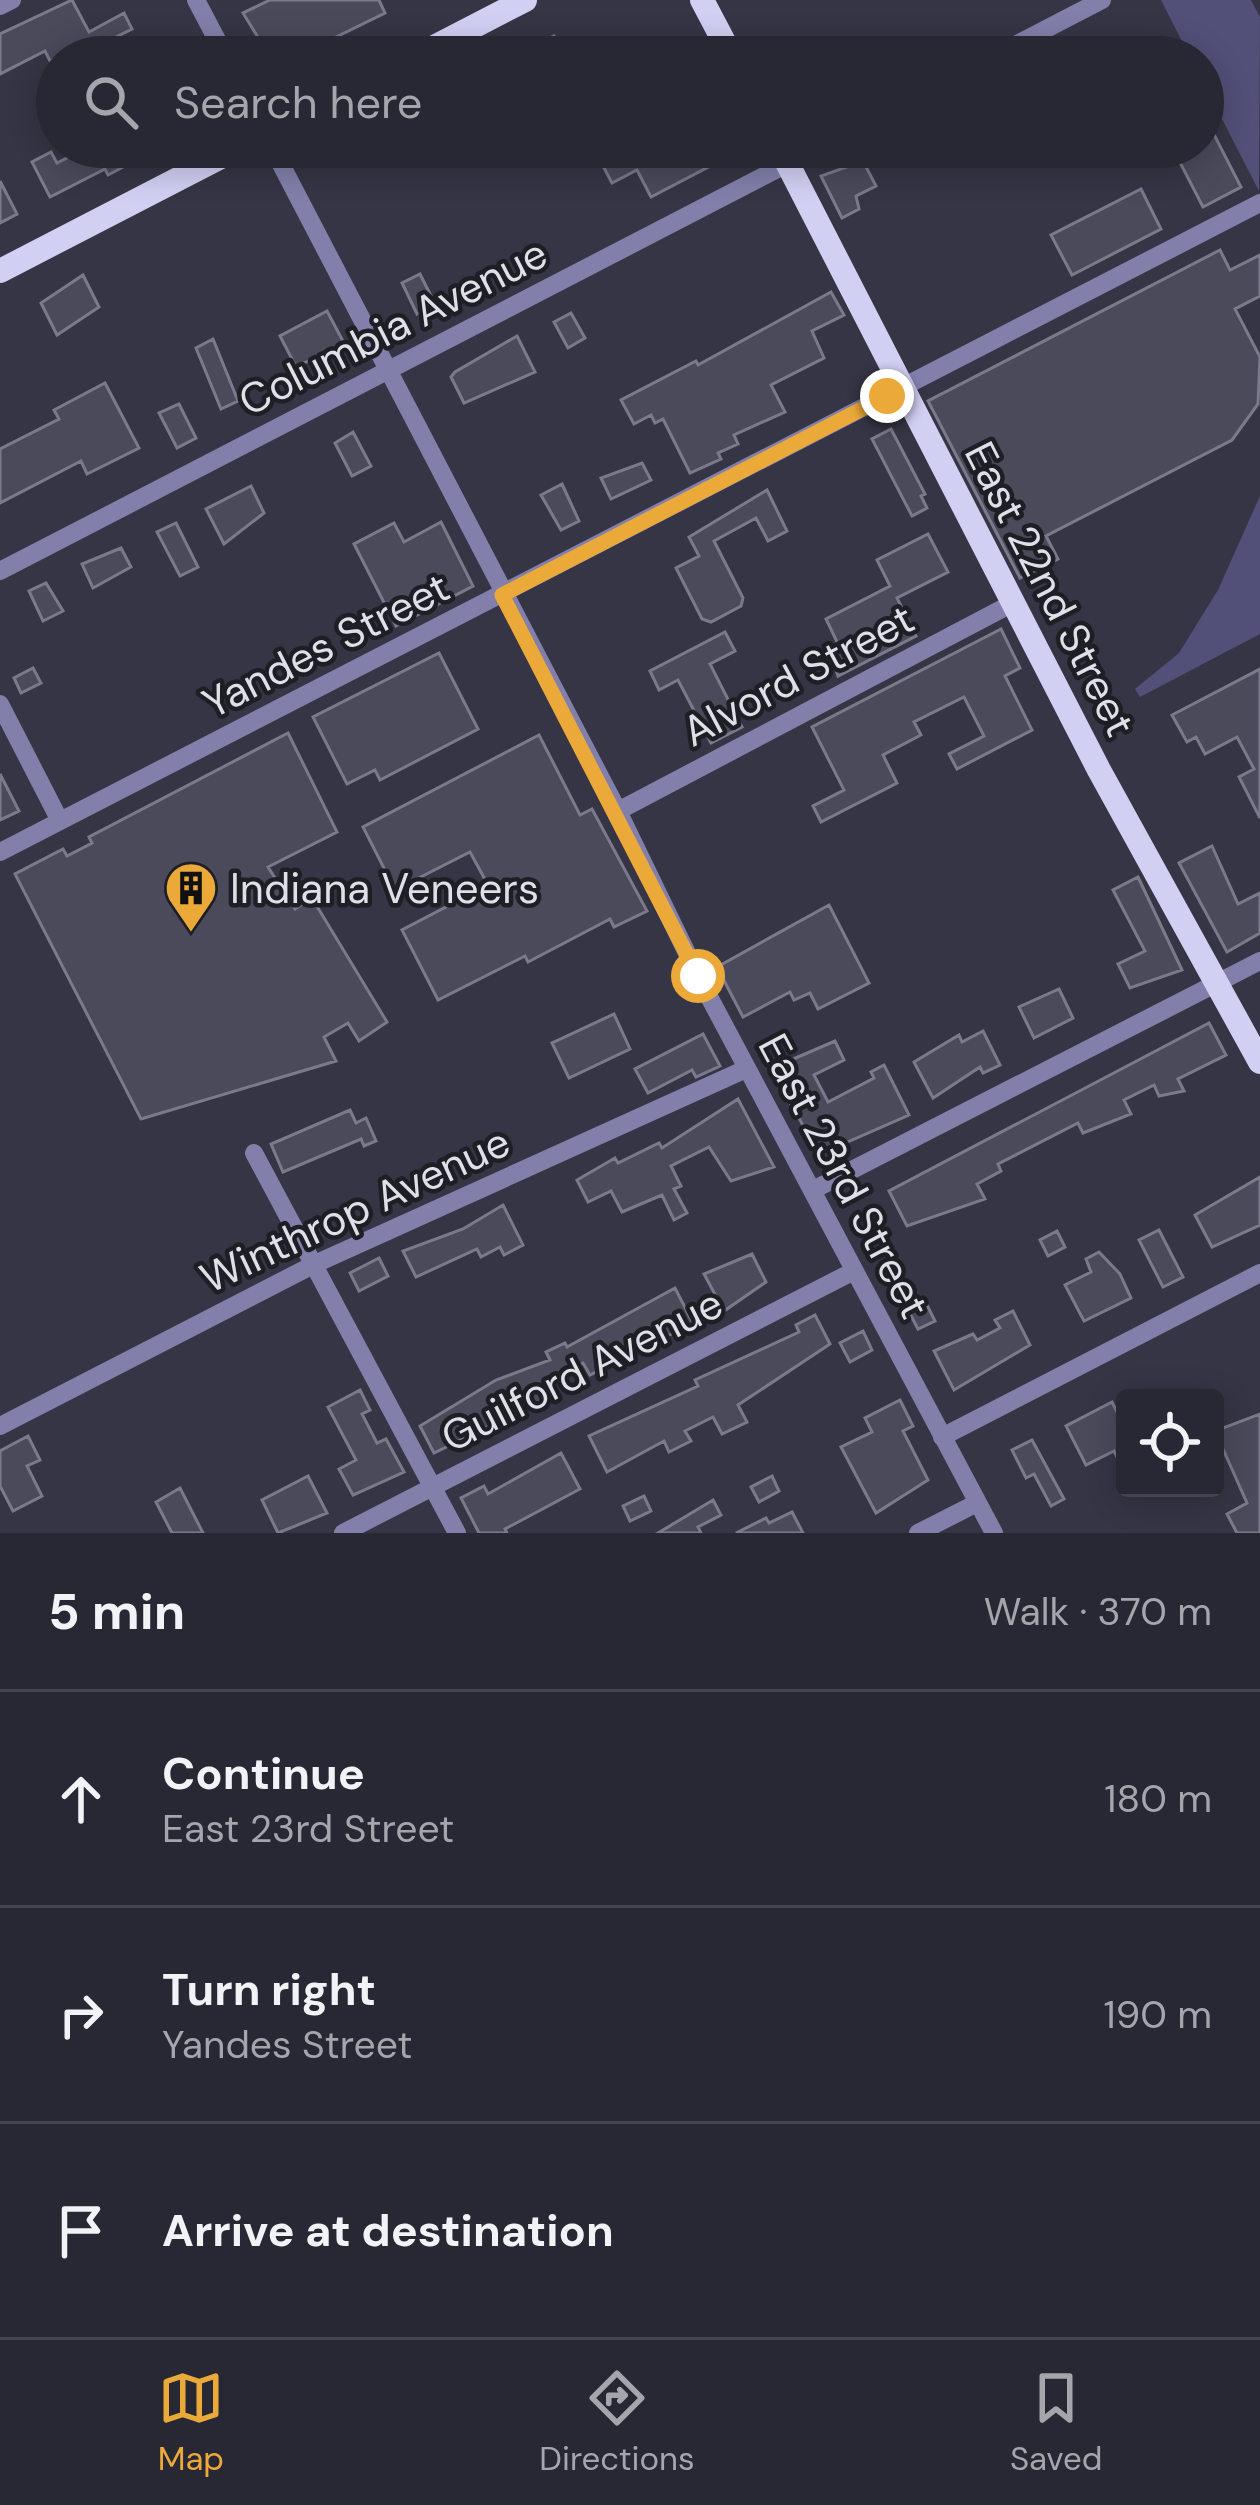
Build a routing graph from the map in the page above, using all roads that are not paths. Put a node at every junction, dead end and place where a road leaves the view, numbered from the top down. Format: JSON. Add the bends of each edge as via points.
{"nodes":[{"id":1,"x":12,"y":0,"type":"edge"},
{"id":2,"x":196,"y":0,"type":"edge"},
{"id":3,"x":525,"y":0,"type":"edge"},
{"id":4,"x":702,"y":0,"type":"edge"},
{"id":5,"x":1102,"y":0,"type":"edge"},
{"id":6,"x":0,"y":6,"type":"edge"},
{"id":7,"x":215,"y":36,"type":"edge"},
{"id":8,"x":456,"y":36,"type":"edge"},
{"id":9,"x":721,"y":36,"type":"edge"},
{"id":10,"x":1033,"y":36,"type":"edge"},
{"id":11,"x":200,"y":168,"type":"edge"},
{"id":12,"x":283,"y":168,"type":"edge"},
{"id":13,"x":761,"y":168,"type":"edge"},
{"id":14,"x":789,"y":168,"type":"edge"},
{"id":15,"x":1260,"y":203,"type":"edge"},
{"id":16,"x":0,"y":272,"type":"edge"},
{"id":17,"x":387,"y":371,"type":"junction"},
{"id":18,"x":903,"y":388,"type":"junction"},
{"id":19,"x":0,"y":571,"type":"edge"},
{"id":20,"x":502,"y":595,"type":"junction"},
{"id":21,"x":1013,"y":603,"type":"junction"},
{"id":22,"x":0,"y":704,"type":"edge"},
{"id":23,"x":617,"y":811,"type":"junction"},
{"id":24,"x":61,"y":820,"type":"junction"},
{"id":25,"x":0,"y":852,"type":"edge"},
{"id":26,"x":1260,"y":961,"type":"edge"},
{"id":27,"x":1218,"y":983,"type":"junction"},
{"id":28,"x":1260,"y":1062,"type":"edge"},
{"id":29,"x":746,"y":1069,"type":"junction"},
{"id":30,"x":254,"y":1153,"type":"dead end"},
{"id":31,"x":813,"y":1190,"type":"junction"},
{"id":32,"x":315,"y":1264,"type":"junction"},
{"id":33,"x":854,"y":1271,"type":"junction"},
{"id":34,"x":1260,"y":1273,"type":"edge"},
{"id":35,"x":0,"y":1426,"type":"edge"},
{"id":36,"x":942,"y":1437,"type":"junction"},
{"id":37,"x":432,"y":1486,"type":"junction"},
{"id":38,"x":977,"y":1503,"type":"junction"},
{"id":39,"x":343,"y":1533,"type":"edge"},
{"id":40,"x":457,"y":1533,"type":"edge"},
{"id":41,"x":918,"y":1533,"type":"edge"},
{"id":42,"x":994,"y":1533,"type":"edge"}],
"edges":[{"from":1,"to":6,"type":"street"},
{"from":2,"to":7,"type":"street"},
{"from":3,"to":8,"type":"main road"},
{"from":4,"to":9,"type":"main road"},
{"from":5,"to":10,"type":"street"},
{"from":11,"to":16,"type":"main road"},
{"from":12,"to":17,"type":"street","name":"East 23rd Street"},
{"from":13,"to":17,"type":"street","name":"Columbia Avenue"},
{"from":14,"to":18,"type":"main road","name":"East 22nd Street"},
{"from":15,"to":18,"type":"street","name":"Yandes Street"},
{"from":17,"to":19,"type":"street","name":"Columbia Avenue"},
{"from":17,"to":20,"type":"street","name":"East 23rd Street"},
{"from":18,"to":20,"type":"street","name":"Yandes Street"},
{"from":18,"to":21,"type":"main road","name":"East 22nd Street"},
{"from":20,"to":23,"type":"street","name":"East 23rd Street"},
{"from":20,"to":24,"type":"street","name":"Yandes Street"},
{"from":21,"to":23,"type":"street","name":"Alvord Street"},
{"from":21,"to":27,"type":"main road","name":"East 22nd Street"},
{"from":22,"to":24,"type":"street"},
{"from":23,"to":29,"type":"street","name":"East 23rd Street"},
{"from":24,"to":25,"type":"street","name":"Yandes Street"},
{"from":26,"to":27,"type":"street"},
{"from":27,"to":28,"type":"main road","name":"East 22nd Street"},
{"from":27,"to":31,"type":"street"},
{"from":29,"to":31,"type":"street","name":"East 23rd Street"},
{"from":29,"to":32,"type":"street","name":"Winthrop Avenue"},
{"from":30,"to":32,"type":"street"},
{"from":31,"to":33,"type":"street","name":"East 23rd Street"},
{"from":32,"to":35,"type":"street","name":"Winthrop Avenue"},
{"from":32,"to":37,"type":"street"},
{"from":33,"to":36,"type":"street","name":"East 23rd Street"},
{"from":33,"to":37,"type":"street","name":"Guilford Avenue"},
{"from":34,"to":36,"type":"street"},
{"from":36,"to":38,"type":"street","name":"East 23rd Street"},
{"from":37,"to":39,"type":"street","name":"Guilford Avenue"},
{"from":37,"to":40,"type":"street"},
{"from":38,"to":41,"type":"street"},
{"from":38,"to":42,"type":"street","name":"East 23rd Street"}]}
